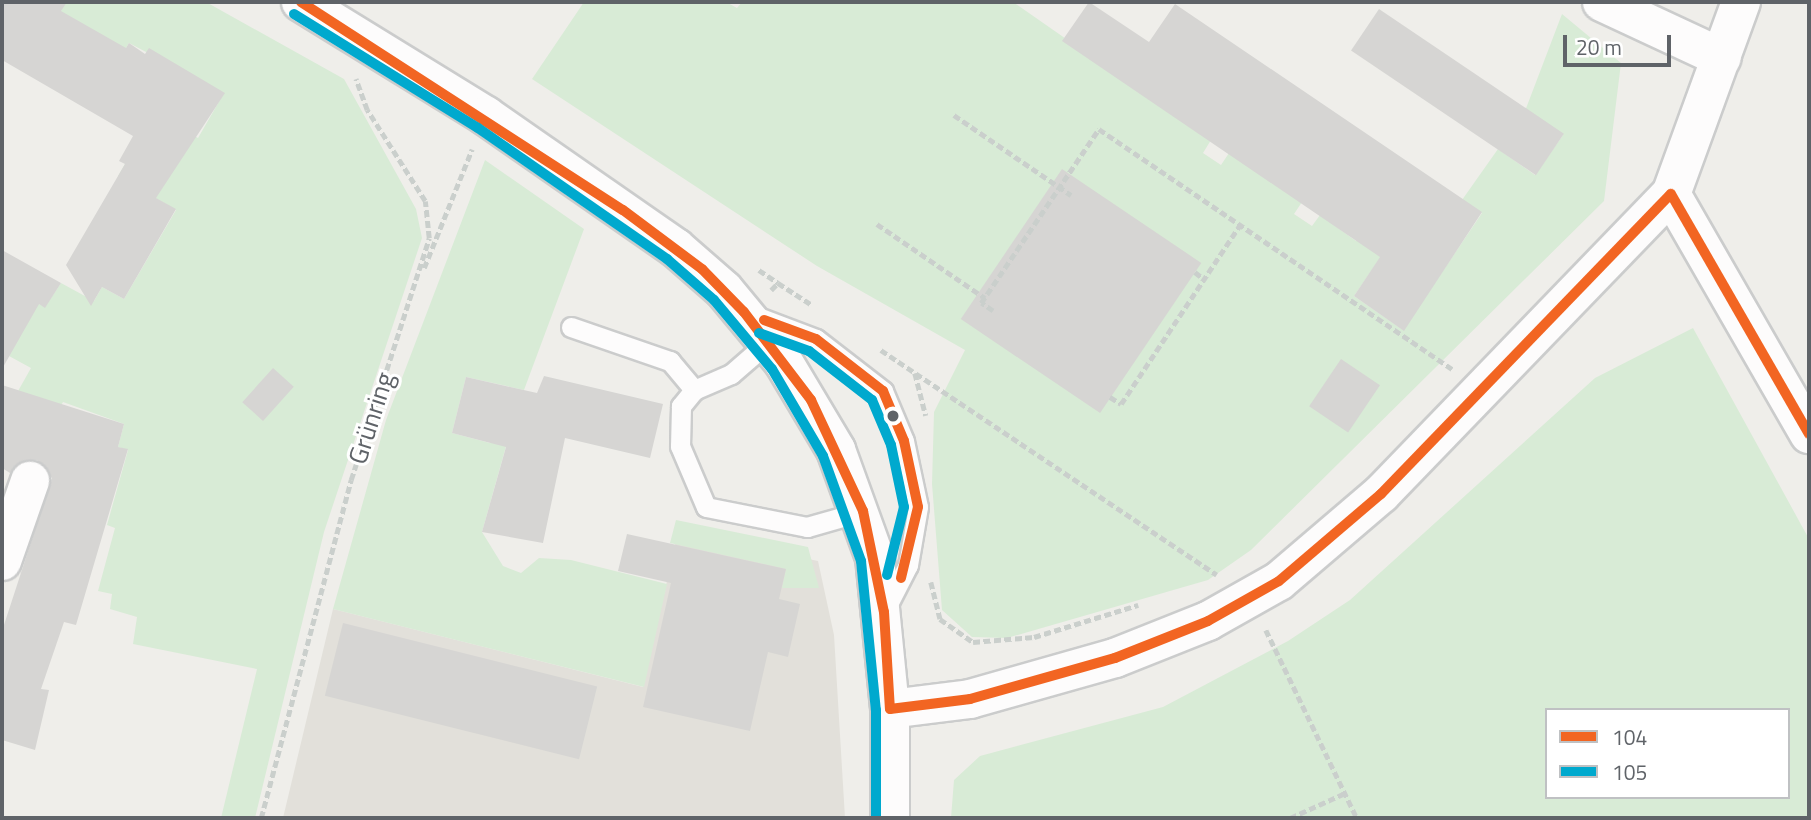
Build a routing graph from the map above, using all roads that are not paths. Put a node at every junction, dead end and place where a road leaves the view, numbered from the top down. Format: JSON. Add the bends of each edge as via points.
{"nodes":[{"id":1,"x":301,"y":2,"type":"edge"},
{"id":2,"x":1602,"y":2,"type":"edge"},
{"id":3,"x":1741,"y":2,"type":"edge"},
{"id":4,"x":1722,"y":58,"type":"junction"},
{"id":5,"x":1671,"y":194,"type":"junction"},
{"id":6,"x":744,"y":312,"type":"junction"},
{"id":7,"x":571,"y":327,"type":"dead end"},
{"id":8,"x":768,"y":342,"type":"junction"},
{"id":9,"x":694,"y":390,"type":"junction"},
{"id":10,"x":1807,"y":424,"type":"edge"},
{"id":11,"x":30,"y":481,"type":"dead end"},
{"id":12,"x":863,"y":512,"type":"junction"},
{"id":13,"x":2,"y":561,"type":"edge"},
{"id":14,"x":884,"y":612,"type":"junction"},
{"id":15,"x":890,"y":709,"type":"junction"},
{"id":16,"x":890,"y":818,"type":"edge"}],
"edges":[{"from":1,"to":6,"type":"street","via":[[486,116],[676,248]]},
{"from":2,"to":4,"type":"street"},
{"from":3,"to":4,"type":"street"},
{"from":4,"to":5,"type":"street"},
{"from":5,"to":10,"type":"street"},
{"from":5,"to":15,"type":"street","via":[[1334,539],[1249,600],[1115,658],[970,699]]},
{"from":6,"to":8,"type":"street"},
{"from":6,"to":14,"type":"lane","via":[[816,339],[883,391],[904,441],[918,507],[908,565]]},
{"from":7,"to":9,"type":"lane","via":[[670,360]]},
{"from":8,"to":9,"type":"lane","via":[[731,374]]},
{"from":8,"to":12,"type":"street","via":[[811,400]]},
{"from":9,"to":12,"type":"lane","via":[[681,406],[678,425],[685,463],[706,507],[807,527]]},
{"from":11,"to":13,"type":"street"},
{"from":12,"to":14,"type":"street"},
{"from":14,"to":15,"type":"street"},
{"from":15,"to":16,"type":"street"}]}
